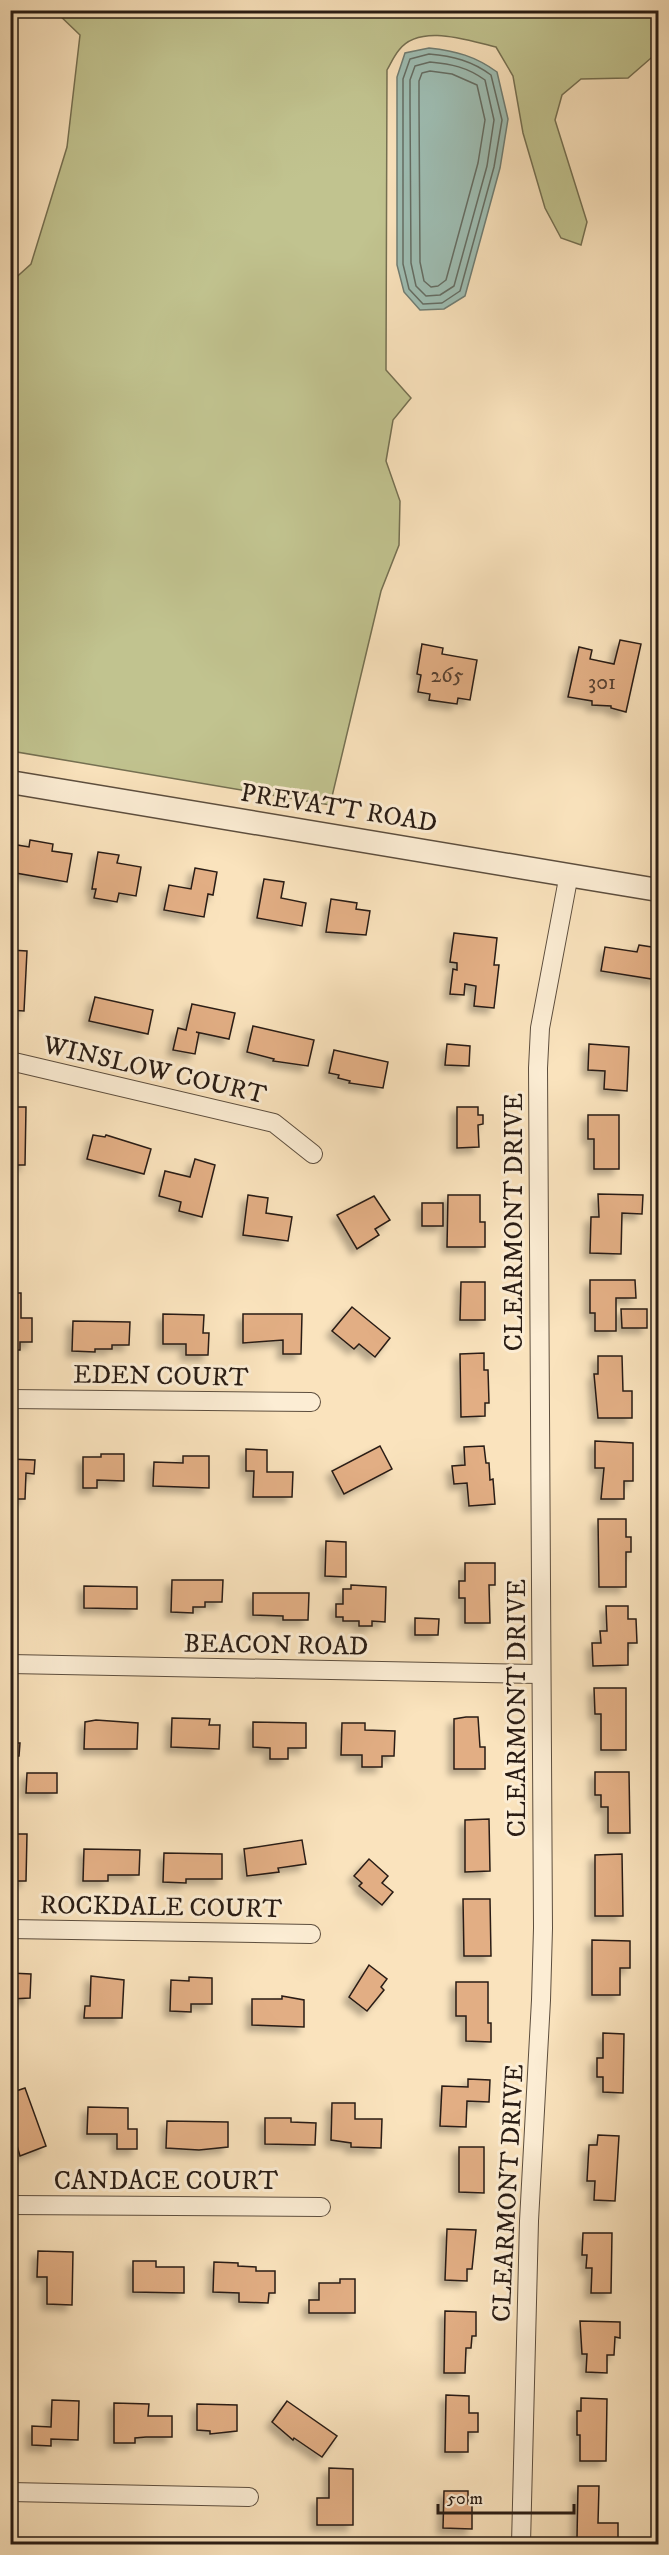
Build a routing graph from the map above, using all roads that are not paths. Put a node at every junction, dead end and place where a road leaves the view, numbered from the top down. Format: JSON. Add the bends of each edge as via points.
{"nodes":[{"id":1,"x":10,"y":782,"type":"edge"},
{"id":2,"x":569,"y":874,"type":"junction"},
{"id":3,"x":658,"y":890,"type":"edge"},
{"id":4,"x":10,"y":1061,"type":"edge"},
{"id":5,"x":313,"y":1154,"type":"dead end"},
{"id":6,"x":10,"y":1399,"type":"edge"},
{"id":7,"x":311,"y":1402,"type":"dead end"},
{"id":8,"x":10,"y":1664,"type":"edge"},
{"id":9,"x":542,"y":1674,"type":"junction"},
{"id":10,"x":10,"y":1929,"type":"edge"},
{"id":11,"x":311,"y":1934,"type":"dead end"},
{"id":12,"x":10,"y":2205,"type":"edge"},
{"id":13,"x":321,"y":2207,"type":"dead end"},
{"id":14,"x":10,"y":2492,"type":"edge"},
{"id":15,"x":249,"y":2497,"type":"dead end"},
{"id":16,"x":521,"y":2544,"type":"edge"}],
"edges":[{"from":1,"to":2,"type":"street","name":"PREVATT ROAD"},
{"from":2,"to":3,"type":"street","name":"PREVATT ROAD"},
{"from":2,"to":9,"type":"street","name":"CLEARMONT DRIVE","via":[[540,1028],[538,1068]]},
{"from":4,"to":5,"type":"street","name":"WINSLOW COURT","via":[[274,1123]]},
{"from":6,"to":7,"type":"street","name":"EDEN COURT"},
{"from":8,"to":9,"type":"street","name":"BEACON ROAD"},
{"from":9,"to":16,"type":"street","name":"CLEARMONT DRIVE","via":[[542,2000],[529,2221]]},
{"from":10,"to":11,"type":"street","name":"ROCKDALE COURT"},
{"from":12,"to":13,"type":"street","name":"CANDACE COURT"},
{"from":14,"to":15,"type":"street"}]}
